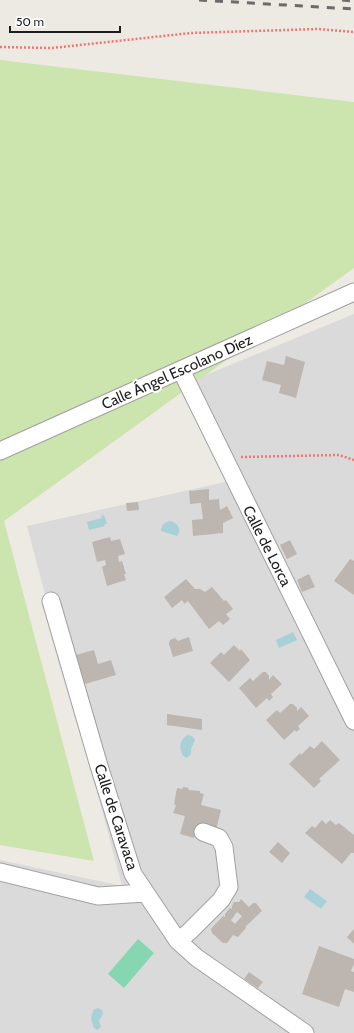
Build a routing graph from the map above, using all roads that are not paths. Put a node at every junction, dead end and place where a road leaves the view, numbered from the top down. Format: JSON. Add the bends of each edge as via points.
{"nodes":[{"id":1,"x":354,"y":292,"type":"edge"},
{"id":2,"x":181,"y":370,"type":"junction"},
{"id":3,"x":0,"y":451,"type":"edge"},
{"id":4,"x":52,"y":601,"type":"dead end"},
{"id":5,"x":354,"y":721,"type":"edge"},
{"id":6,"x":202,"y":832,"type":"dead end"},
{"id":7,"x":0,"y":872,"type":"edge"},
{"id":8,"x":145,"y":893,"type":"junction"},
{"id":9,"x":178,"y":941,"type":"junction"},
{"id":10,"x":304,"y":1033,"type":"edge"}],
"edges":[{"from":1,"to":2,"type":"street","name":"Calle Ángel Escolano Díez"},
{"from":2,"to":3,"type":"street","name":"Calle Ángel Escolano Díez"},
{"from":2,"to":5,"type":"street","name":"Calle de Lorca"},
{"from":4,"to":8,"type":"street","name":"Calle de Caravaca","via":[[133,874]]},
{"from":6,"to":9,"type":"street","via":[[219,838],[224,847],[229,887],[221,900]]},
{"from":7,"to":8,"type":"street","via":[[98,896]]},
{"from":8,"to":9,"type":"street","name":"Calle de Caravaca"},
{"from":9,"to":10,"type":"street","name":"Calle de Caravaca","via":[[197,958]]}]}
